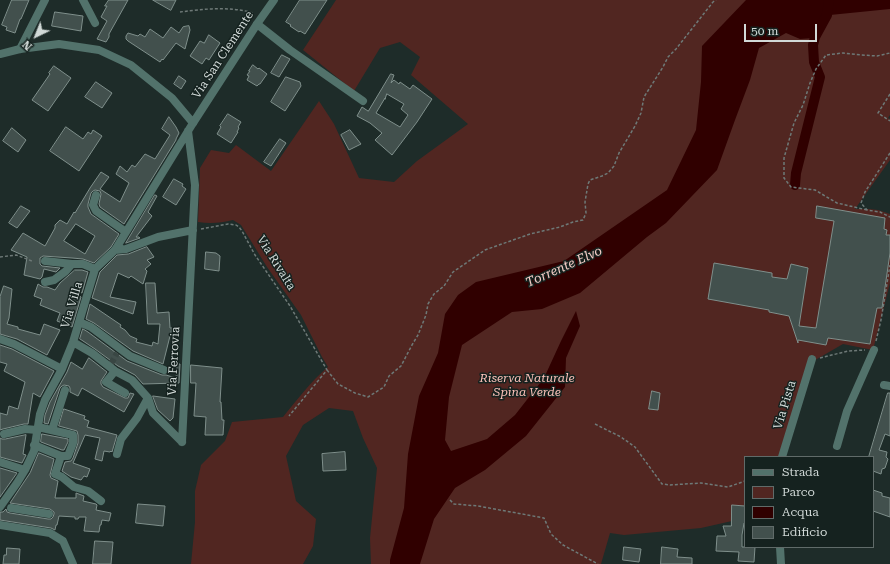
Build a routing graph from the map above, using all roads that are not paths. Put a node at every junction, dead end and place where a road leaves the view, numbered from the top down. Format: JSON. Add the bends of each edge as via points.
{"nodes":[{"id":1,"x":45,"y":0,"type":"edge"},
{"id":2,"x":83,"y":0,"type":"edge"},
{"id":3,"x":274,"y":0,"type":"edge"},
{"id":4,"x":95,"y":23,"type":"dead end"},
{"id":5,"x":257,"y":24,"type":"junction"},
{"id":6,"x":20,"y":49,"type":"junction"},
{"id":7,"x":0,"y":54,"type":"edge"},
{"id":8,"x":363,"y":102,"type":"dead end"},
{"id":9,"x":193,"y":124,"type":"junction"},
{"id":10,"x":188,"y":131,"type":"junction"},
{"id":11,"x":96,"y":195,"type":"dead end"},
{"id":12,"x":193,"y":230,"type":"junction"},
{"id":13,"x":126,"y":232,"type":"junction"},
{"id":14,"x":115,"y":250,"type":"junction"},
{"id":15,"x":45,"y":261,"type":"dead end"},
{"id":16,"x":72,"y":264,"type":"junction"},
{"id":17,"x":95,"y":270,"type":"junction"},
{"id":18,"x":45,"y":282,"type":"dead end"},
{"id":19,"x":79,"y":322,"type":"junction"},
{"id":20,"x":0,"y":339,"type":"edge"},
{"id":21,"x":73,"y":342,"type":"junction"},
{"id":22,"x":874,"y":350,"type":"road end"},
{"id":23,"x":812,"y":359,"type":"road end"},
{"id":24,"x":62,"y":369,"type":"junction"},
{"id":25,"x":164,"y":370,"type":"dead end"},
{"id":26,"x":114,"y":371,"type":"junction"},
{"id":27,"x":65,"y":390,"type":"dead end"},
{"id":28,"x":125,"y":393,"type":"dead end"},
{"id":29,"x":148,"y":398,"type":"junction"},
{"id":30,"x":37,"y":428,"type":"junction"},
{"id":31,"x":52,"y":430,"type":"junction"},
{"id":32,"x":4,"y":434,"type":"dead end"},
{"id":33,"x":34,"y":445,"type":"junction"},
{"id":34,"x":837,"y":446,"type":"dead end"},
{"id":35,"x":117,"y":454,"type":"dead end"},
{"id":36,"x":61,"y":456,"type":"junction"},
{"id":37,"x":782,"y":456,"type":"edge"},
{"id":38,"x":0,"y":462,"type":"edge"},
{"id":39,"x":25,"y":470,"type":"junction"},
{"id":40,"x":101,"y":501,"type":"dead end"},
{"id":41,"x":3,"y":506,"type":"edge"},
{"id":42,"x":49,"y":514,"type":"dead end"},
{"id":43,"x":0,"y":525,"type":"edge"},
{"id":44,"x":780,"y":548,"type":"edge"},
{"id":45,"x":73,"y":564,"type":"edge"},
{"id":46,"x":781,"y":564,"type":"edge"}],
"edges":[{"from":1,"to":6,"type":"street"},
{"from":2,"to":4,"type":"street"},
{"from":3,"to":5,"type":"street","name":"Via San Clemente"},
{"from":5,"to":8,"type":"street"},
{"from":5,"to":9,"type":"street","name":"Via San Clemente"},
{"from":6,"to":7,"type":"street"},
{"from":6,"to":9,"type":"street","via":[[59,44],[99,50],[131,65],[172,98]]},
{"from":9,"to":10,"type":"street","name":"Via Villa"},
{"from":10,"to":12,"type":"street","name":"Via Ferrovia","via":[[195,185]]},
{"from":10,"to":13,"type":"street","name":"Via Villa"},
{"from":11,"to":13,"type":"street","via":[[93,206],[96,211]]},
{"from":12,"to":14,"type":"street"},
{"from":12,"to":29,"type":"street","name":"Via Ferrovia","via":[[182,442],[153,414]]},
{"from":13,"to":14,"type":"street","name":"Via Villa"},
{"from":14,"to":17,"type":"street","name":"Via Villa"},
{"from":15,"to":16,"type":"street"},
{"from":16,"to":17,"type":"street","via":[[83,264]]},
{"from":16,"to":18,"type":"street","via":[[54,280]]},
{"from":17,"to":19,"type":"street","name":"Via Villa"},
{"from":19,"to":21,"type":"street","name":"Via Villa"},
{"from":19,"to":25,"type":"street","via":[[91,327],[130,356]]},
{"from":20,"to":24,"type":"street"},
{"from":21,"to":24,"type":"street","name":"Via Villa"},
{"from":21,"to":26,"type":"street","name":"Via Ferrovia"},
{"from":22,"to":34,"type":"street","via":[[848,411]]},
{"from":23,"to":37,"type":"street","name":"Via Pista"},
{"from":24,"to":30,"type":"street","name":"Via Villa","via":[[45,400]]},
{"from":26,"to":28,"type":"street","via":[[106,382]]},
{"from":26,"to":29,"type":"street","name":"Via Ferrovia","via":[[132,380]]},
{"from":27,"to":31,"type":"street"},
{"from":29,"to":35,"type":"street","via":[[121,439]]},
{"from":30,"to":31,"type":"street"},
{"from":30,"to":32,"type":"street"},
{"from":30,"to":33,"type":"street","name":"Via Villa"},
{"from":31,"to":36,"type":"street","via":[[73,435],[68,456]]},
{"from":33,"to":36,"type":"street"},
{"from":33,"to":39,"type":"street","name":"Via Villa","via":[[34,451]]},
{"from":36,"to":40,"type":"street","via":[[56,474]]},
{"from":38,"to":39,"type":"street"},
{"from":39,"to":41,"type":"street","name":"Via Villa"},
{"from":41,"to":42,"type":"street"},
{"from":43,"to":45,"type":"street","via":[[50,533],[63,541]]},
{"from":44,"to":46,"type":"street"}]}
